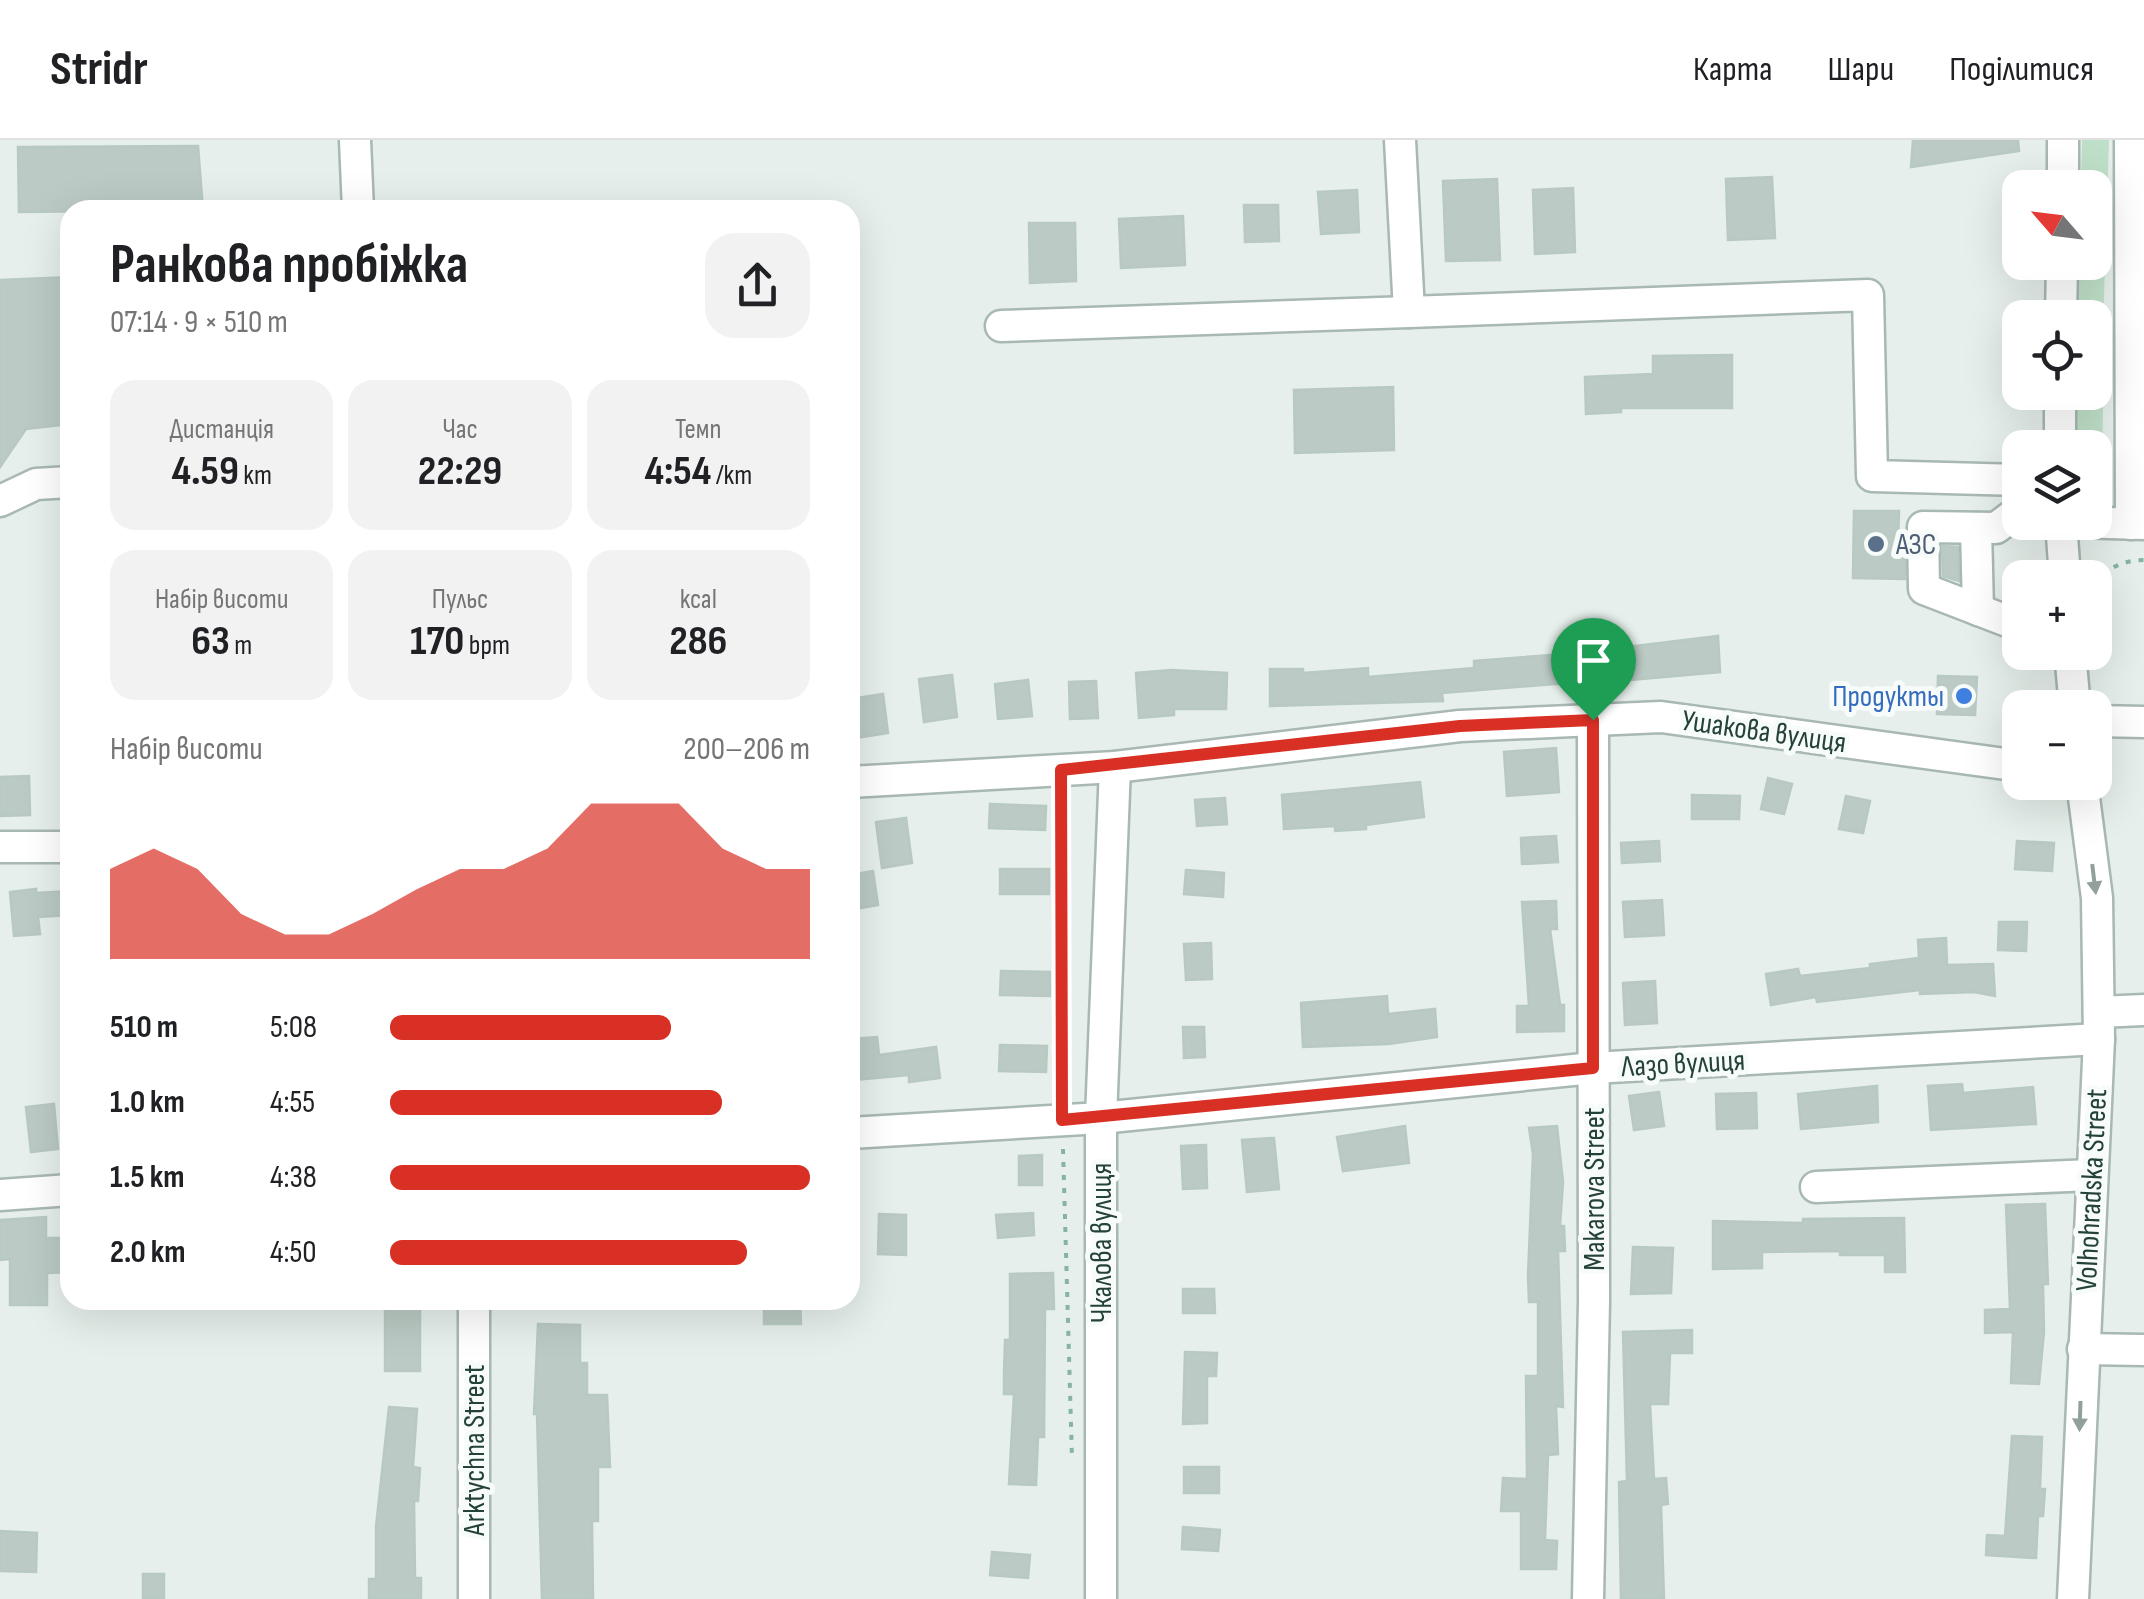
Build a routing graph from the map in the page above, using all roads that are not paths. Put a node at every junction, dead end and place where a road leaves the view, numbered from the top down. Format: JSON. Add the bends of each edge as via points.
{"nodes":[{"id":1,"x":354,"y":140,"type":"edge"},
{"id":2,"x":1400,"y":140,"type":"edge"},
{"id":3,"x":2064,"y":140,"type":"edge"},
{"id":4,"x":2130,"y":140,"type":"edge"},
{"id":5,"x":2063,"y":170,"type":"edge"},
{"id":6,"x":357,"y":200,"type":"edge"},
{"id":7,"x":1409,"y":312,"type":"junction"},
{"id":8,"x":1000,"y":326,"type":"dead end"},
{"id":9,"x":2002,"y":480,"type":"edge"},
{"id":10,"x":60,"y":483,"type":"edge"},
{"id":11,"x":0,"y":501,"type":"edge"},
{"id":12,"x":2112,"y":523,"type":"edge"},
{"id":13,"x":2002,"y":524,"type":"edge"},
{"id":14,"x":2137,"y":524,"type":"edge"},
{"id":15,"x":1976,"y":528,"type":"junction"},
{"id":16,"x":1978,"y":610,"type":"junction"},
{"id":17,"x":2002,"y":619,"type":"edge"},
{"id":18,"x":1593,"y":720,"type":"junction"},
{"id":19,"x":2112,"y":721,"type":"edge"},
{"id":20,"x":2144,"y":722,"type":"edge"},
{"id":21,"x":2002,"y":764,"type":"edge"},
{"id":22,"x":1115,"y":767,"type":"junction"},
{"id":23,"x":860,"y":781,"type":"edge"},
{"id":24,"x":2084,"y":800,"type":"edge"},
{"id":25,"x":0,"y":847,"type":"edge"},
{"id":26,"x":60,"y":847,"type":"edge"},
{"id":27,"x":2144,"y":1010,"type":"edge"},
{"id":28,"x":2099,"y":1026,"type":"junction"},
{"id":29,"x":1593,"y":1068,"type":"junction"},
{"id":30,"x":1101,"y":1118,"type":"junction"},
{"id":31,"x":860,"y":1132,"type":"edge"},
{"id":32,"x":2092,"y":1175,"type":"junction"},
{"id":33,"x":1816,"y":1186,"type":"dead end"},
{"id":34,"x":60,"y":1191,"type":"edge"},
{"id":35,"x":0,"y":1195,"type":"edge"},
{"id":36,"x":474,"y":1310,"type":"edge"},
{"id":37,"x":2083,"y":1349,"type":"junction"},
{"id":38,"x":2144,"y":1350,"type":"edge"},
{"id":39,"x":474,"y":1599,"type":"edge"},
{"id":40,"x":1101,"y":1599,"type":"edge"},
{"id":41,"x":1588,"y":1599,"type":"edge"},
{"id":42,"x":2073,"y":1599,"type":"edge"}],
"edges":[{"from":1,"to":6,"type":"street"},
{"from":2,"to":7,"type":"street"},
{"from":3,"to":5,"type":"street"},
{"from":4,"to":14,"type":"street"},
{"from":7,"to":8,"type":"street"},
{"from":7,"to":9,"type":"street","via":[[1868,295],[1872,476]]},
{"from":10,"to":11,"type":"street","via":[[36,484]]},
{"from":12,"to":14,"type":"street"},
{"from":13,"to":15,"type":"street"},
{"from":15,"to":16,"type":"street"},
{"from":15,"to":16,"type":"street","via":[[1923,528],[1924,589]]},
{"from":16,"to":17,"type":"street"},
{"from":18,"to":21,"type":"street","name":"Ушакова вулиця","via":[[1661,717]]},
{"from":18,"to":22,"type":"street","name":"Ушакова вулиця","via":[[1460,726]]},
{"from":18,"to":29,"type":"street","name":"Makarova Street"},
{"from":19,"to":20,"type":"street"},
{"from":22,"to":23,"type":"street","name":"Ушакова вулиця"},
{"from":22,"to":30,"type":"street","name":"Чкалова вулиця"},
{"from":24,"to":28,"type":"street","name":"Volhohradska Street","one_way":true,"via":[[2097,898]]},
{"from":25,"to":26,"type":"street"},
{"from":27,"to":28,"type":"street","name":"Лазо вулиця"},
{"from":28,"to":29,"type":"street","name":"Лазо вулиця"},
{"from":28,"to":32,"type":"street","name":"Volhohradska Street"},
{"from":29,"to":30,"type":"street","name":"Лазо вулиця"},
{"from":29,"to":41,"type":"street","name":"Makarova Street"},
{"from":30,"to":31,"type":"street","name":"Лазо вулиця"},
{"from":30,"to":40,"type":"street","name":"Чкалова вулиця"},
{"from":32,"to":33,"type":"street"},
{"from":32,"to":37,"type":"street","name":"Volhohradska Street"},
{"from":34,"to":35,"type":"street"},
{"from":36,"to":39,"type":"street","name":"Arktychna Street"},
{"from":37,"to":38,"type":"street"},
{"from":37,"to":42,"type":"street","name":"Volhohradska Street","one_way":true}]}
